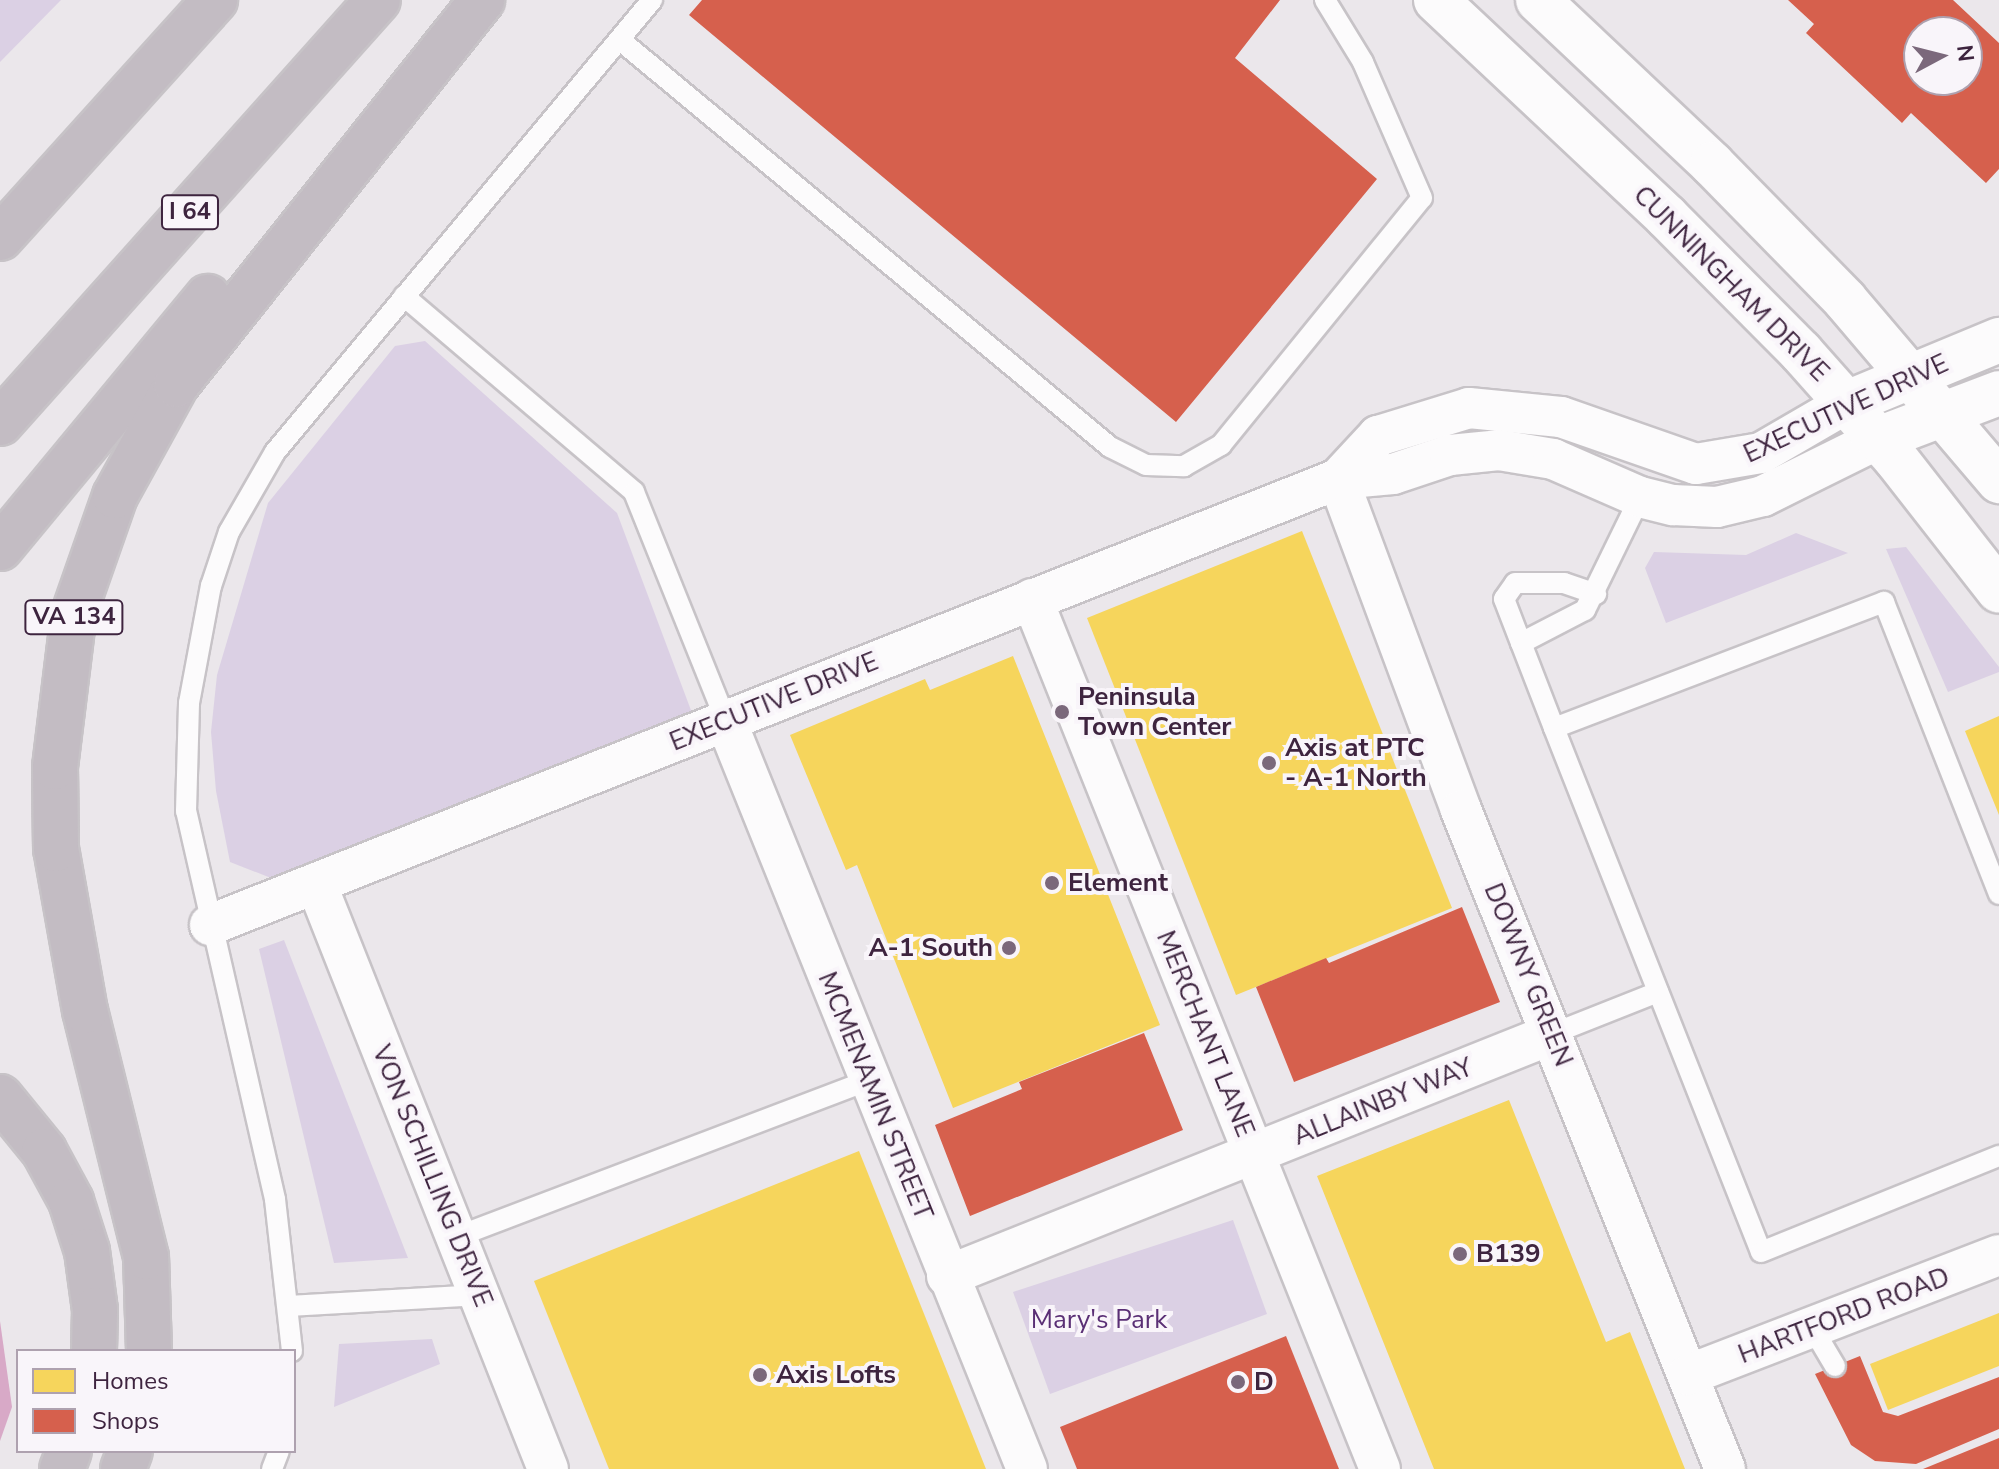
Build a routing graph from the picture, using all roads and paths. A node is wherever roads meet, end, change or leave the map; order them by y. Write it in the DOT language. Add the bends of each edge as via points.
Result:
graph roads {
  1 [pos="215,0"];
  2 [pos="378,0"];
  3 [pos="462,0"];
  4 [pos="482,0"];
  5 [pos="652,0"];
  6 [pos="1325,0"];
  7 [pos="1436,0"];
  8 [pos="1538,0"];
  9 [pos="620,40"];
  10 [pos="0,238"];
  11 [pos="404,296"];
  12 [pos="1999,340"];
  13 [pos="1913,375"];
  14 [pos="1999,393"];
  15 [pos="1847,403"];
  16 [pos="1946,413"];
  17 [pos="0,423"];
  18 [pos="1878,439"];
  19 [pos="1338,479"];
  20 [pos="1999,481"];
  21 [pos="1640,497"];
  22 [pos="0,548"];
  23 [pos="1999,591"];
  24 [pos="1596,594"];
  25 [pos="1032,599"];
  26 [pos="1521,643"];
  27 [pos="726,721"];
  28 [pos="1554,728"];
  29 [pos="316,883"];
  30 [pos="1999,894"];
  31 [pos="210,925"];
  32 [pos="1658,992"];
  33 [pos="1552,1034"];
  34 [pos="869,1080"];
  35 [pos="0,1097"];
  36 [pos="1253,1155"];
  37 [pos="1999,1156"];
  38 [pos="456,1237"];
  39 [pos="1999,1255"];
  40 [pos="947,1276"];
  41 [pos="479,1295"];
  42 [pos="290,1306"];
  43 [pos="1813,1329"];
  44 [pos="94,1349"];
  45 [pos="149,1349"];
  46 [pos="292,1349"];
  47 [pos="1835,1366"];
  48 [pos="1688,1375"];
  49 [pos="548,1469"];
  50 [pos="1027,1469"];
  51 [pos="1380,1469"];
  52 [pos="1725,1469"];
  1 -- 10 [label="highway"];
  2 -- 17 [label="highway, I 64"];
  3 -- 22 [label="highway"];
  4 -- 45 [label="highway, VA 134" via="176,385 115,496 74,613 55,767 56,849 85,1011 146,1257"];
  5 -- 9 [label="lane"];
  6 -- 9 [label="lane" via="1363,62 1422,198 1221,445 1184,466 1146,465 1110,447"];
  7 -- 15 [label="main road, CUNNINGHAM DRIVE" via="1667,217"];
  8 -- 13 [label="main road" via="1723,175"];
  9 -- 11 [label="lane"];
  11 -- 27 [label="lane" via="634,492"];
  11 -- 31 [label="lane" via="251,488 211,586 197,642 184,760 186,811"];
  12 -- 13 [label="main road, EXECUTIVE DRIVE"];
  13 -- 15 [label="main road, EXECUTIVE DRIVE"];
  13 -- 16 [label="main road"];
  14 -- 16 [label="main road, EXECUTIVE DRIVE"];
  15 -- 18 [label="main road, CUNNINGHAM DRIVE"];
  15 -- 19 [label="street, EXECUTIVE DRIVE" via="1761,453 1720,463 1670,458 1561,417 1469,408 1378,436"];
  16 -- 18 [label="main road, EXECUTIVE DRIVE"];
  16 -- 20 [label="main road"];
  18 -- 21 [label="street, EXECUTIVE DRIVE" via="1739,504 1697,507"];
  18 -- 23 [label="main road, CUNNINGHAM DRIVE"];
  19 -- 21 [label="street, EXECUTIVE DRIVE" via="1393,474 1450,455 1499,450 1553,459"];
  19 -- 25 [label="street, EXECUTIVE DRIVE"];
  19 -- 33 [label="street, DOWNY GREEN"];
  21 -- 24 [label="lane"];
  24 -- 26 [label="lane" via="1569,622"];
  24 -- 26 [label="lane" via="1564,583 1515,583 1504,599"];
  25 -- 27 [label="street, EXECUTIVE DRIVE"];
  25 -- 36 [label="street, MERCHANT LANE"];
  26 -- 28 [label="lane"];
  27 -- 29 [label="street, EXECUTIVE DRIVE"];
  27 -- 34 [label="street, MCMENAMIN STREET"];
  28 -- 30 [label="lane" via="1884,602"];
  28 -- 32 [label="lane"];
  29 -- 31 [label="street, EXECUTIVE DRIVE"];
  29 -- 38 [label="street, VON SCHILLING DRIVE"];
  31 -- 42 [label="lane" via="275,1199"];
  32 -- 33 [label="lane"];
  32 -- 37 [label="lane" via="1761,1252"];
  33 -- 36 [label="street, ALLAINBY WAY"];
  33 -- 48 [label="street, DOWNY GREEN"];
  34 -- 38 [label="lane"];
  34 -- 40 [label="street, MCMENAMIN STREET"];
  35 -- 44 [label="highway" via="44,1151 71,1201 87,1251"];
  36 -- 40 [label="street, ALLAINBY WAY"];
  36 -- 51 [label="street, MERCHANT LANE"];
  38 -- 41 [label="street, VON SCHILLING DRIVE"];
  39 -- 43 [label="street, HARTFORD ROAD"];
  40 -- 50 [label="street, MCMENAMIN STREET"];
  41 -- 42 [label="lane"];
  41 -- 49 [label="street, VON SCHILLING DRIVE"];
  42 -- 46 [label="lane"];
  43 -- 47 [label="lane"];
  43 -- 48 [label="street, HARTFORD ROAD"];
  48 -- 52 [label="street, DOWNY GREEN"];
}
